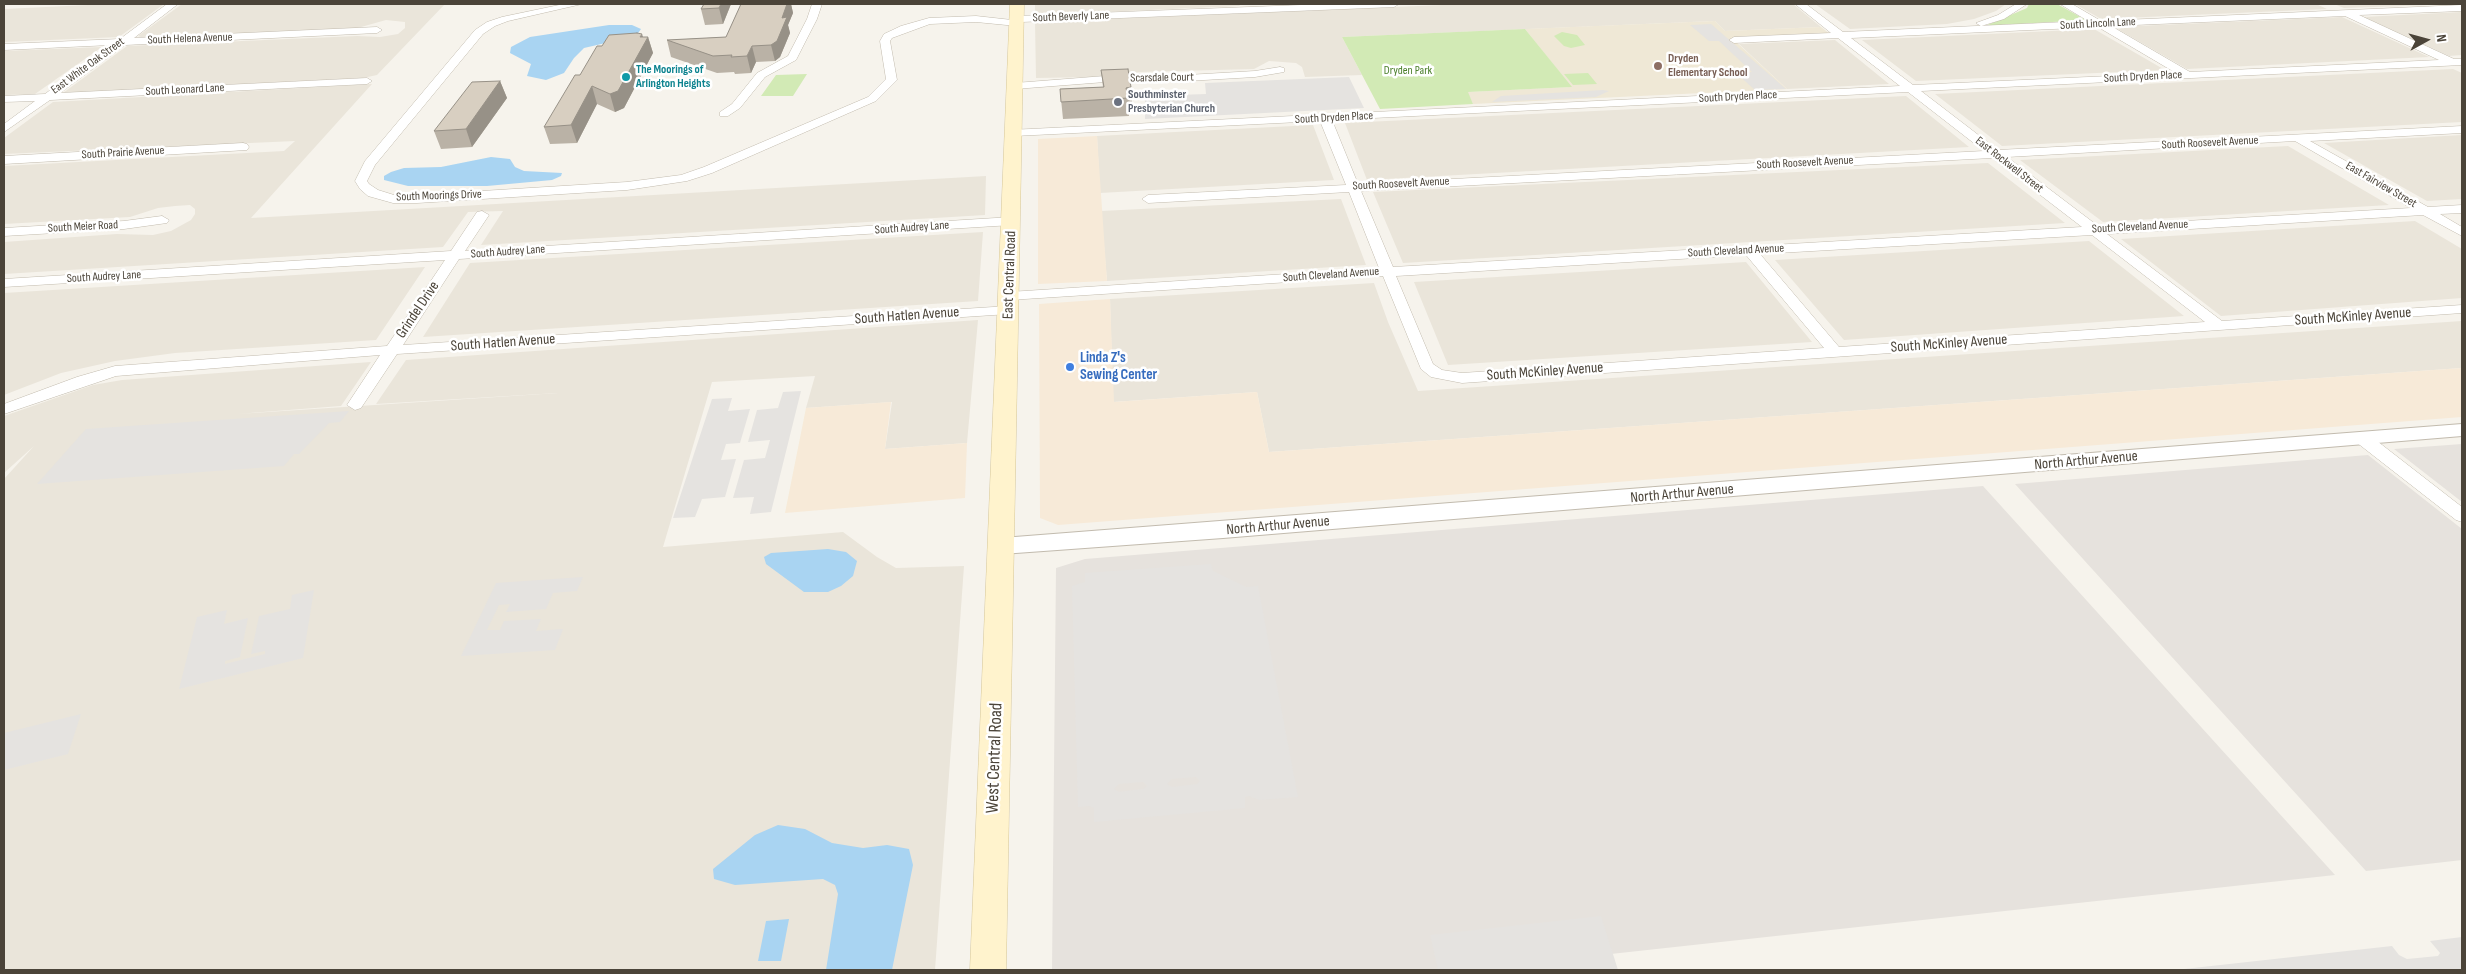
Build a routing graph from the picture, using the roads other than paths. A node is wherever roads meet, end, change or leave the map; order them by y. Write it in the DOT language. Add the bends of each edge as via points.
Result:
graph roads {
  1 [pos="173,4"];
  2 [pos="572,4"];
  3 [pos="817,4"];
  4 [pos="1394,4"];
  5 [pos="1800,4"];
  6 [pos="2022,4"];
  7 [pos="2064,4"];
  8 [pos="2325,4"];
  9 [pos="1250,7"];
  10 [pos="2462,8"];
  11 [pos="2346,13"];
  12 [pos="1017,14"];
  13 [pos="2100,24"];
  14 [pos="911,26"];
  15 [pos="377,30"];
  16 [pos="1954,31"];
  17 [pos="888,36"];
  18 [pos="1841,36"];
  19 [pos="1734,40"];
  20 [pos="122,42"];
  21 [pos="4,47"];
  22 [pos="2459,64"];
  23 [pos="1280,70"];
  24 [pos="2188,75"];
  25 [pos="367,81"];
  26 [pos="1015,86"];
  27 [pos="1911,89"];
  28 [pos="47,97"];
  29 [pos="4,99"];
  30 [pos="724,114"];
  31 [pos="1325,118"];
  32 [pos="4,129"];
  33 [pos="2462,129"];
  34 [pos="1014,132"];
  35 [pos="2299,139"];
  36 [pos="243,147"];
  37 [pos="1996,154"];
  38 [pos="4,160"];
  39 [pos="1353,187"];
  40 [pos="1148,199"];
  41 [pos="2462,209"];
  42 [pos="2427,211"];
  43 [pos="482,215"];
  44 [pos="162,220"];
  45 [pos="1012,222"];
  46 [pos="2093,230"];
  47 [pos="4,232"];
  48 [pos="2462,232"];
  49 [pos="1750,251"];
  50 [pos="455,256"];
  51 [pos="1386,272"];
  52 [pos="4,283"];
  53 [pos="1009,303"];
  54 [pos="2462,309"];
  55 [pos="2219,326"];
  56 [pos="392,350"];
  57 [pos="1835,352"];
  58 [pos="355,406"];
  59 [pos="4,409"];
  60 [pos="2462,430"];
  61 [pos="2362,438"];
  62 [pos="2462,516"];
  63 [pos="1002,546"];
  64 [pos="988,970"];
  1 -- 20 [label="street, East White Oak Street"];
  2 -- 17 [label="street, South Moorings Drive" via="506,19 479,32 369,164 361,181 364,186 373,193 393,199 416,199 661,183 708,170 862,105 887,87 892,80 886,45"];
  3 -- 30 [label="street" via="792,58 761,75 736,106"];
  4 -- 9 [label="street, South Beverly Lane"];
  5 -- 18 [label="street, East Rockwell Street"];
  6 -- 16 [label="street" via="2001,17"];
  7 -- 13 [label="street"];
  8 -- 11 [label="street"];
  9 -- 12 [label="street, South Beverly Lane"];
  10 -- 11 [label="street, South Lincoln Lane"];
  11 -- 13 [label="street, South Lincoln Lane"];
  11 -- 22 [label="street"];
  12 -- 14 [label="street, South Beverly Lane" via="987,18 929,16"];
  12 -- 26 [label="main road, East Central Road"];
  13 -- 16 [label="street, South Lincoln Lane"];
  13 -- 24 [label="street"];
  14 -- 17 [label="street"];
  14 -- 17 [label="street" via="891,24 880,28"];
  15 -- 20 [label="street, South Helena Avenue"];
  16 -- 18 [label="street, South Lincoln Lane"];
  18 -- 19 [label="street, South Lincoln Lane"];
  18 -- 27 [label="street, East Rockwell Street"];
  20 -- 21 [label="street, South Helena Avenue"];
  20 -- 28 [label="street, East White Oak Street"];
  22 -- 24 [label="street, South Dryden Place"];
  23 -- 26 [label="street, Scarsdale Court"];
  24 -- 27 [label="street, South Dryden Place"];
  25 -- 28 [label="street, South Leonard Lane"];
  26 -- 34 [label="main road, East Central Road"];
  27 -- 31 [label="street, South Dryden Place"];
  27 -- 37 [label="street, East Rockwell Street"];
  28 -- 29 [label="street, South Leonard Lane"];
  28 -- 32 [label="street, East White Oak Street"];
  31 -- 34 [label="street, South Dryden Place"];
  31 -- 39 [label="street"];
  33 -- 35 [label="street, South Roosevelt Avenue"];
  34 -- 45 [label="main road, East Central Road"];
  35 -- 37 [label="street, South Roosevelt Avenue"];
  35 -- 42 [label="street, East Fairview Street"];
  36 -- 38 [label="street, South Prairie Avenue"];
  37 -- 39 [label="street, South Roosevelt Avenue"];
  37 -- 46 [label="street, East Rockwell Street"];
  39 -- 40 [label="street, South Roosevelt Avenue"];
  39 -- 51 [label="street"];
  41 -- 42 [label="street, South Cleveland Avenue"];
  42 -- 46 [label="street, South Cleveland Avenue"];
  42 -- 48 [label="street, East Fairview Street"];
  43 -- 50 [label="street, Grindel Drive"];
  44 -- 47 [label="street, South Meier Road"];
  45 -- 50 [label="street, South Audrey Lane"];
  45 -- 53 [label="main road, East Central Road"];
  46 -- 49 [label="street, South Cleveland Avenue"];
  46 -- 55 [label="street, East Rockwell Street"];
  49 -- 51 [label="street, South Cleveland Avenue"];
  49 -- 57 [label="street"];
  50 -- 52 [label="street, South Audrey Lane"];
  50 -- 56 [label="street, Grindel Drive"];
  51 -- 53 [label="street, South Cleveland Avenue"];
  51 -- 57 [label="street, South McKinley Avenue" via="1426,366 1436,374 1462,378"];
  53 -- 56 [label="street, South Hatlen Avenue"];
  53 -- 63 [label="main road, East Central Road"];
  54 -- 55 [label="street, South McKinley Avenue"];
  55 -- 57 [label="street, South McKinley Avenue"];
  56 -- 58 [label="street, Grindel Drive"];
  56 -- 59 [label="street, South Hatlen Avenue" via="115,371"];
  60 -- 61 [label="street, North Arthur Avenue"];
  61 -- 62 [label="street"];
  61 -- 63 [label="street, North Arthur Avenue"];
  63 -- 64 [label="main road, West Central Road"];
}
